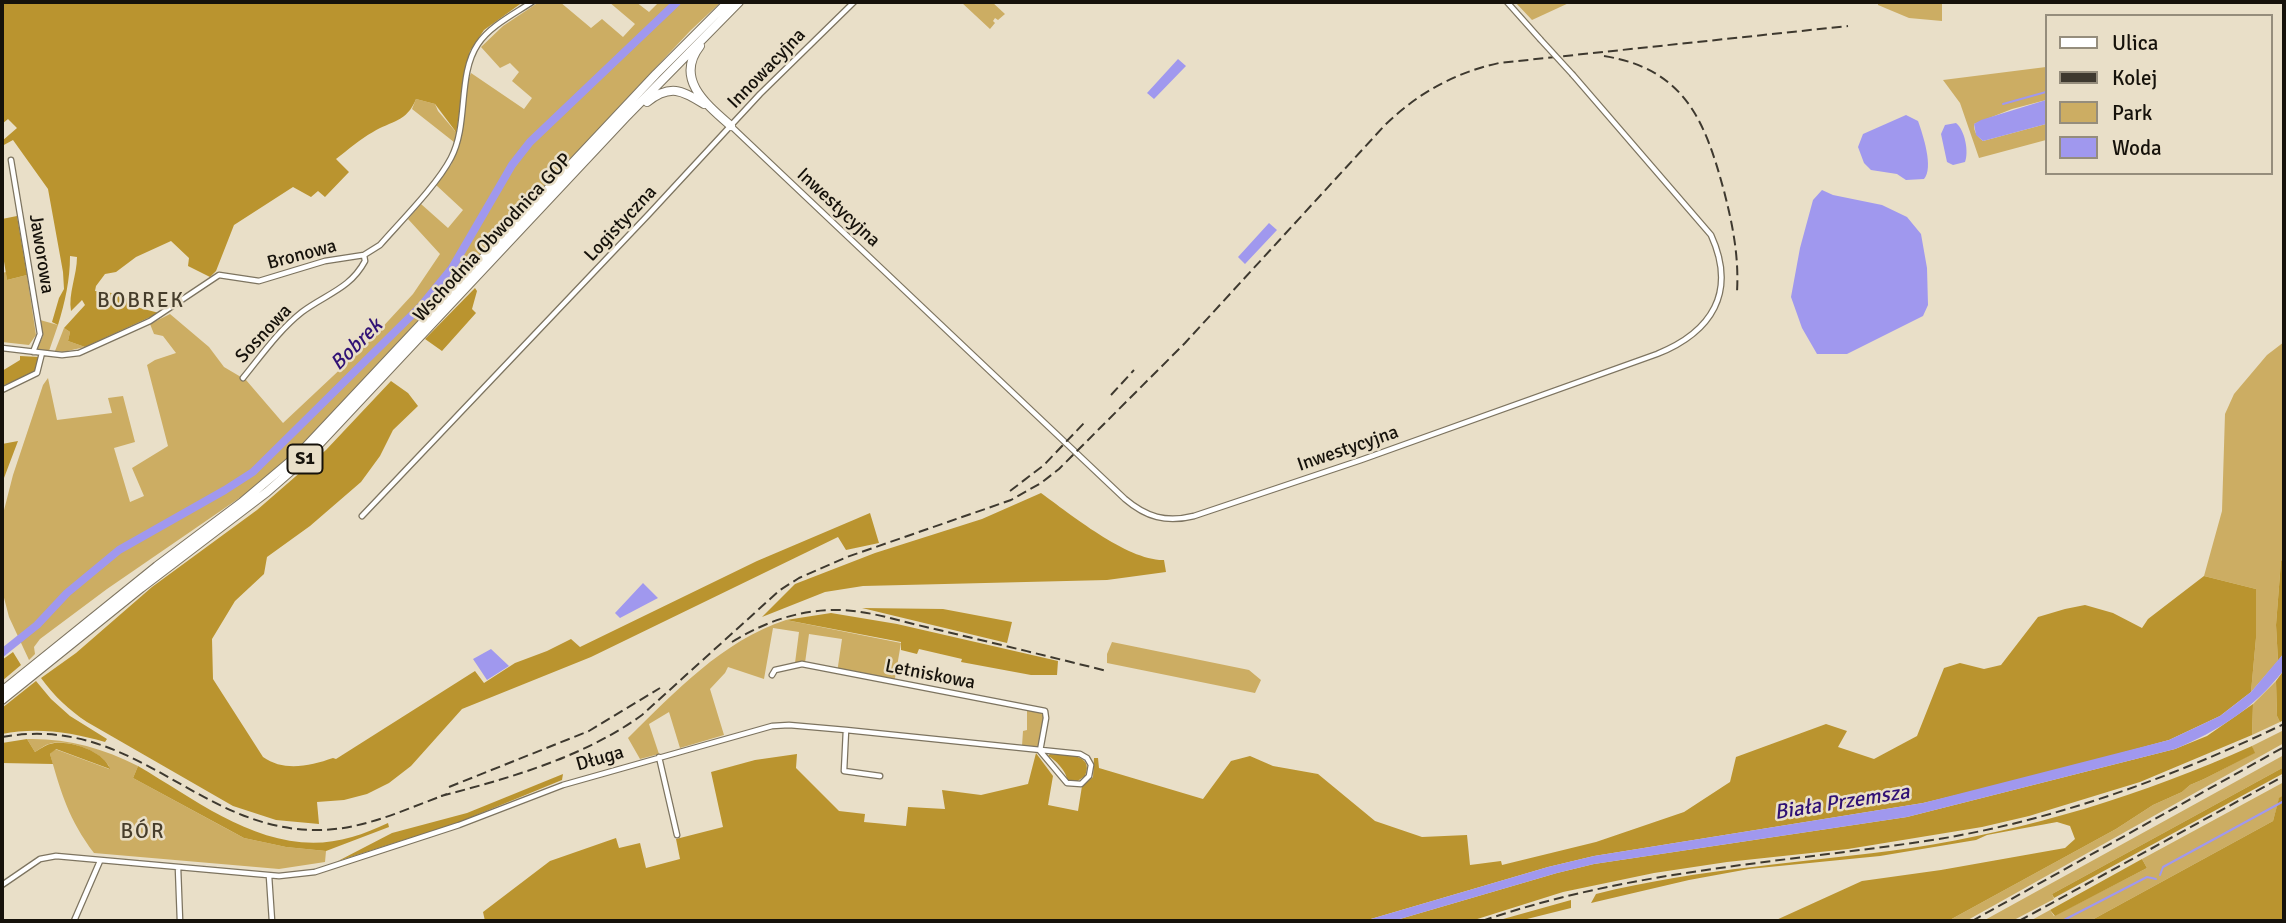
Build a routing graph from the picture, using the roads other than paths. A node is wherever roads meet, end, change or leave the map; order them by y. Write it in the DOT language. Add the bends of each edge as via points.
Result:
graph roads {
  1 [pos="532,2"];
  2 [pos="728,2"];
  3 [pos="739,2"];
  4 [pos="854,2"];
  5 [pos="1507,2"];
  6 [pos="722,19"];
  7 [pos="713,110"];
  8 [pos="625,118"];
  9 [pos="731,126"];
  10 [pos="11,160"];
  11 [pos="364,255"];
  12 [pos="2,348"];
  13 [pos="33,352"];
  14 [pos="41,353"];
  15 [pos="243,378"];
  16 [pos="2,390"];
  17 [pos="362,516"];
  18 [pos="54,653"];
  19 [pos="772,675"];
  20 [pos="2,691"];
  21 [pos="2,700"];
  22 [pos="846,730"];
  23 [pos="1040,751"];
  24 [pos="659,757"];
  25 [pos="880,776"];
  26 [pos="677,835"];
  27 [pos="100,860"];
  28 [pos="178,867"];
  29 [pos="268,876"];
  30 [pos="2,885"];
  31 [pos="74,921"];
  32 [pos="180,921"];
  33 [pos="272,921"];
  1 -- 11 [label="street, Bronowa" via="478,43 469,65 451,158 380,245"];
  2 -- 18 [label="highway, Wschodnia Obwodnica GOP / S1" via="292,461"];
  3 -- 6 [label="highway, Wschodnia Obwodnica GOP / S1"];
  4 -- 9 [label="street, Innowacyjna"];
  5 -- 9 [label="street, Inwestycyjna, bridge" via="1711,235 1720,258 1721,289 1714,308 1700,329 1657,354 1361,460 1173,520 1142,512 1122,496"];
  6 -- 7 [label="highway" via="696,51 691,66 694,87"];
  6 -- 8 [label="highway, Wschodnia Obwodnica GOP / S1"];
  7 -- 8 [label="highway" via="671,90 659,93"];
  7 -- 9 [label="highway"];
  8 -- 18 [label="highway, Wschodnia Obwodnica GOP / S1" via="307,457"];
  9 -- 17 [label="street, Logistyczna"];
  10 -- 13 [label="street, Jaworowa" via="40,334"];
  11 -- 14 [label="street, Bronowa" via="325,261 259,281 219,275 150,321 79,353"];
  11 -- 15 [label="street, Sosnowa" via="354,278 282,331"];
  12 -- 13 [label="street, Bronowa"];
  13 -- 14 [label="street, Bronowa"];
  14 -- 16 [label="street" via="37,373"];
  18 -- 20 [label="highway, Wschodnia Obwodnica GOP / S1"];
  18 -- 21 [label="highway, Wschodnia Obwodnica GOP / S1"];
  19 -- 23 [label="street, Letniskowa" via="775,670 803,664 1045,711"];
  22 -- 23 [label="street, Długa"];
  22 -- 24 [label="street, Długa" via="772,726"];
  22 -- 25 [label="street" via="844,771"];
  23 -- 23 [label="street, Długa" via="1063,780 1073,785 1085,781 1091,768 1087,758"];
  24 -- 26 [label="street"];
  24 -- 29 [label="street, Długa" via="534,795 315,872"];
  27 -- 28 [label="street, Długa"];
  27 -- 30 [label="street, Długa" via="48,857"];
  27 -- 31 [label="street"];
  28 -- 29 [label="street, Długa"];
  28 -- 32 [label="street"];
  29 -- 33 [label="street"];
}
